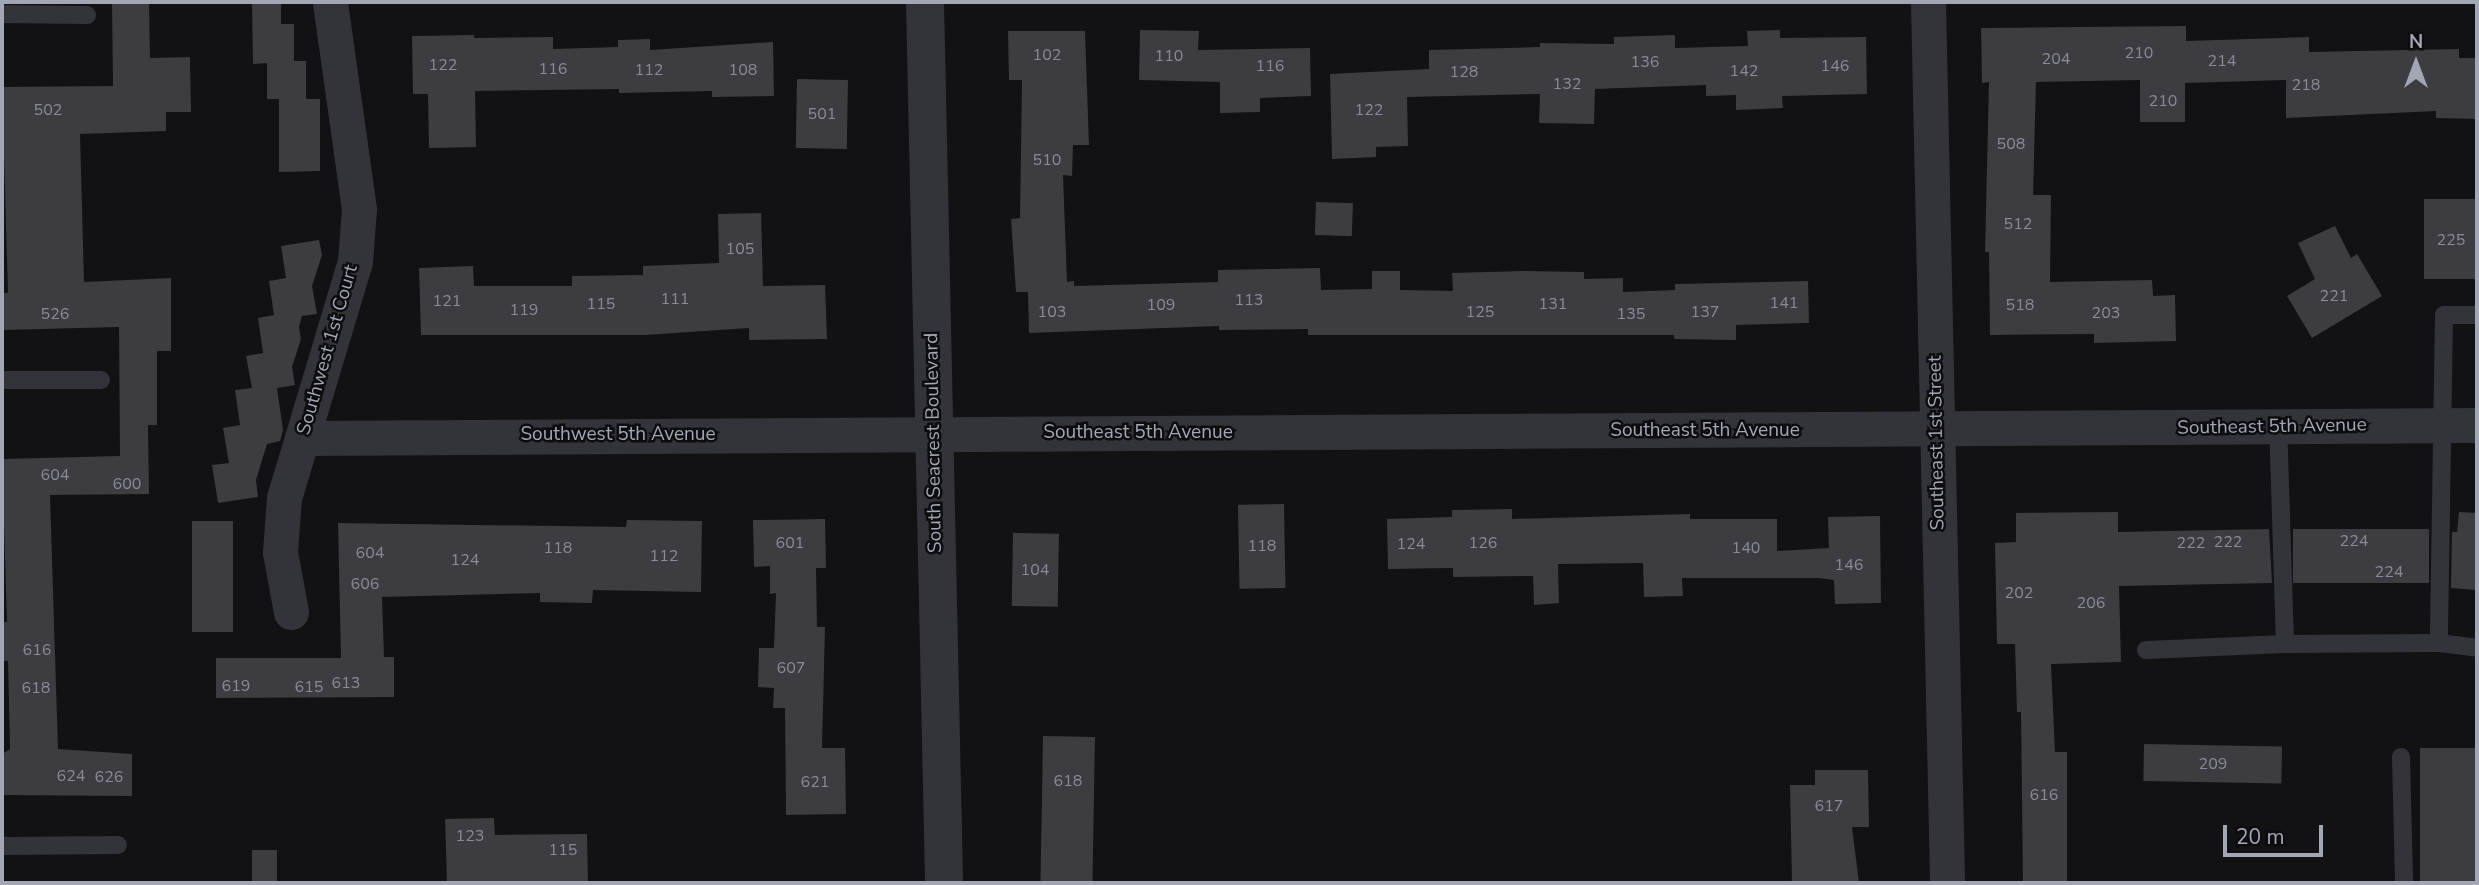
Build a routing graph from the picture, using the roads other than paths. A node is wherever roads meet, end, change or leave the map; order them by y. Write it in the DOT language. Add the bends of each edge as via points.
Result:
graph roads {
  1 [pos="330,2"];
  2 [pos="925,2"];
  3 [pos="1928,2"];
  4 [pos="2,14"];
  5 [pos="87,15"];
  6 [pos="2477,315"];
  7 [pos="2,380"];
  8 [pos="101,380"];
  9 [pos="2441,425"];
  10 [pos="2477,425"];
  11 [pos="2277,427"];
  12 [pos="1937,430"];
  13 [pos="934,433"];
  14 [pos="302,438"];
  15 [pos="291,612"];
  16 [pos="2439,643"];
  17 [pos="2285,644"];
  18 [pos="2477,648"];
  19 [pos="2146,650"];
  20 [pos="2401,757"];
  21 [pos="118,845"];
  22 [pos="2,846"];
  23 [pos="944,883"];
  24 [pos="1947,883"];
  25 [pos="2404,883"];
  1 -- 14 [label="street, Southwest 1st Court" via="359,209 355,261"];
  2 -- 13 [label="street, South Seacrest Boulevard"];
  3 -- 12 [label="street, Southeast 1st Street"];
  4 -- 5 [label="lane"];
  6 -- 9 [label="lane" via="2444,315"];
  7 -- 8 [label="lane"];
  9 -- 10 [label="street, Southeast 5th Avenue"];
  9 -- 11 [label="street, Southeast 5th Avenue"];
  9 -- 16 [label="lane"];
  11 -- 12 [label="street, Southeast 5th Avenue"];
  11 -- 17 [label="lane"];
  12 -- 13 [label="street, Southeast 5th Avenue"];
  12 -- 24 [label="street, Southeast 1st Street"];
  13 -- 14 [label="street, Southwest 5th Avenue"];
  13 -- 23 [label="street, South Seacrest Boulevard"];
  14 -- 15 [label="street, Southwest 1st Court" via="281,525 283,578"];
  16 -- 17 [label="lane"];
  16 -- 18 [label="lane"];
  17 -- 19 [label="lane"];
  20 -- 25 [label="lane"];
  21 -- 22 [label="lane"];
}
